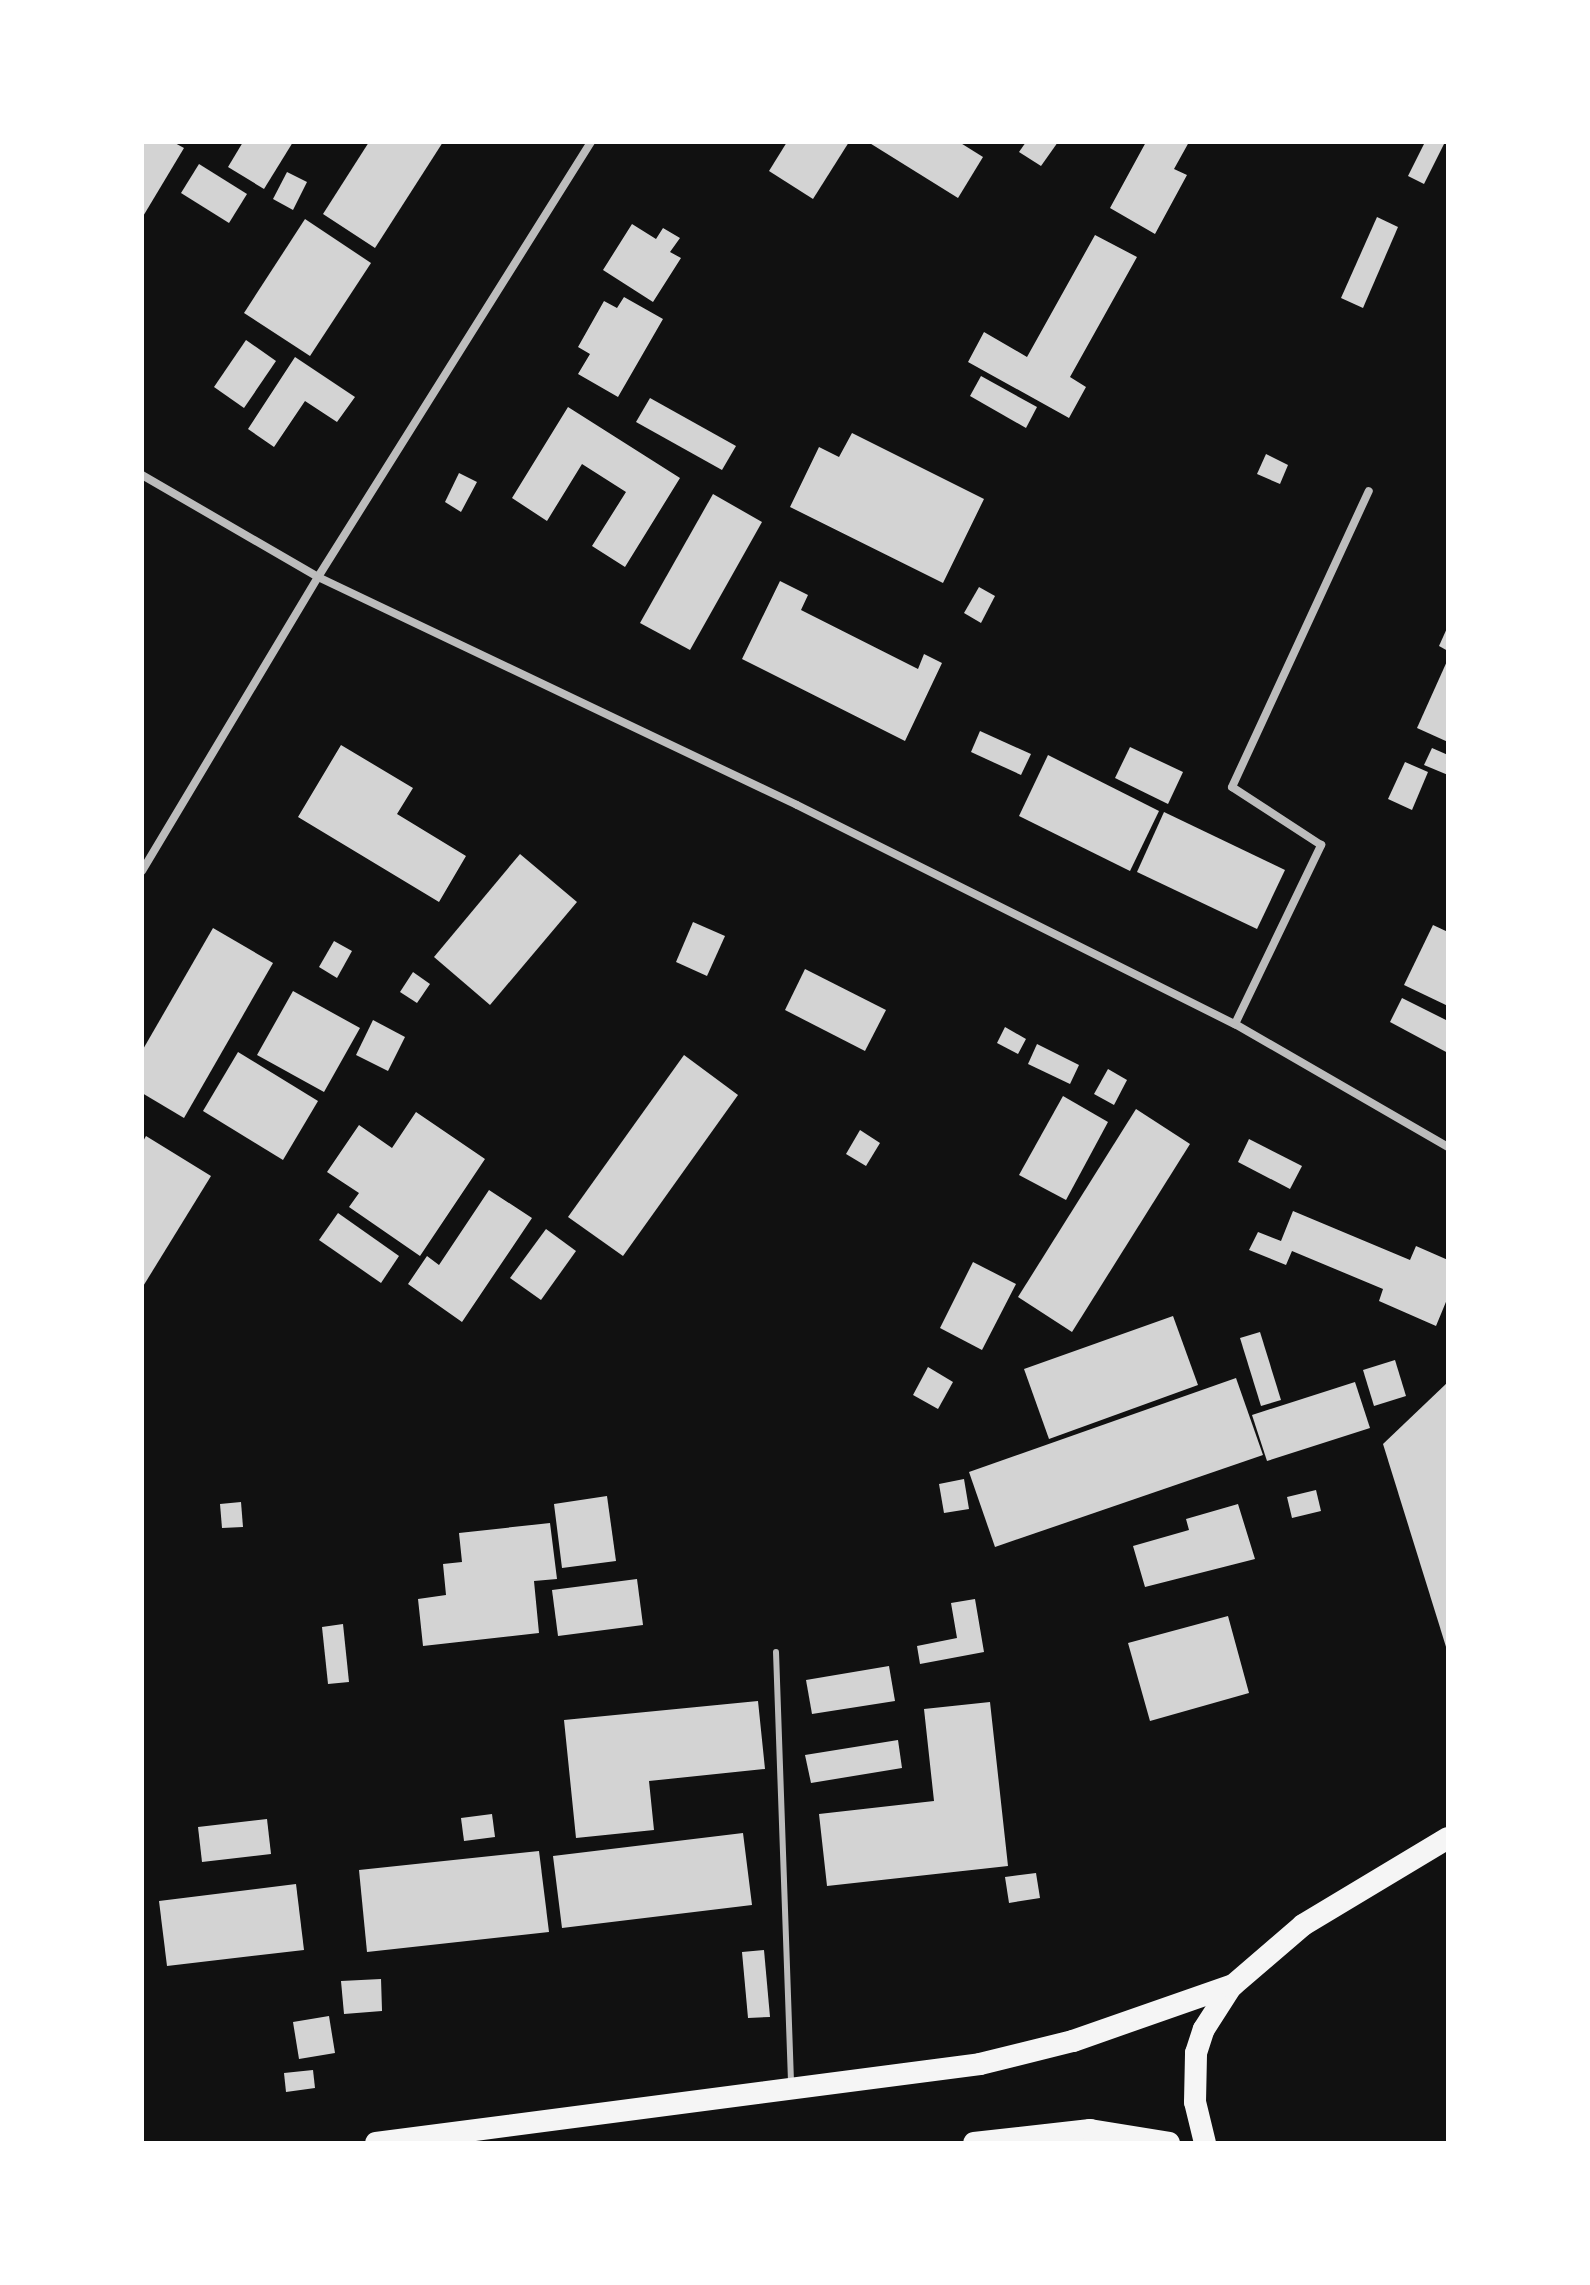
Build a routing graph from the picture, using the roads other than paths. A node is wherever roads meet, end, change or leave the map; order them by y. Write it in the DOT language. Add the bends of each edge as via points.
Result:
graph roads {
  1 [pos="591,142"];
  2 [pos="142,475"];
  3 [pos="1369,491"];
  4 [pos="318,577"];
  5 [pos="142,871"];
  6 [pos="1235,1024"];
  7 [pos="1448,1147"];
  8 [pos="776,1652"];
  9 [pos="1448,1838"];
  10 [pos="1233,1985"];
  11 [pos="791,2090"];
  12 [pos="376,2143"];
  13 [pos="974,2143"];
  14 [pos="1169,2143"];
  15 [pos="1205,2143"];
  1 -- 4 [label="street"];
  2 -- 4 [label="street"];
  3 -- 6 [label="street" via="1232,787 1321,845"];
  4 -- 5 [label="street"];
  4 -- 6 [label="street" via="797,805"];
  6 -- 7 [label="street"];
  8 -- 11 [label="lane"];
  9 -- 10 [label="highway" via="1303,1925"];
  10 -- 11 [label="highway" via="1028,2053"];
  10 -- 15 [label="highway" via="1216,2006 1196,2053 1195,2102"];
  11 -- 12 [label="highway"];
  13 -- 14 [label="highway" via="1079,2130"];
}
